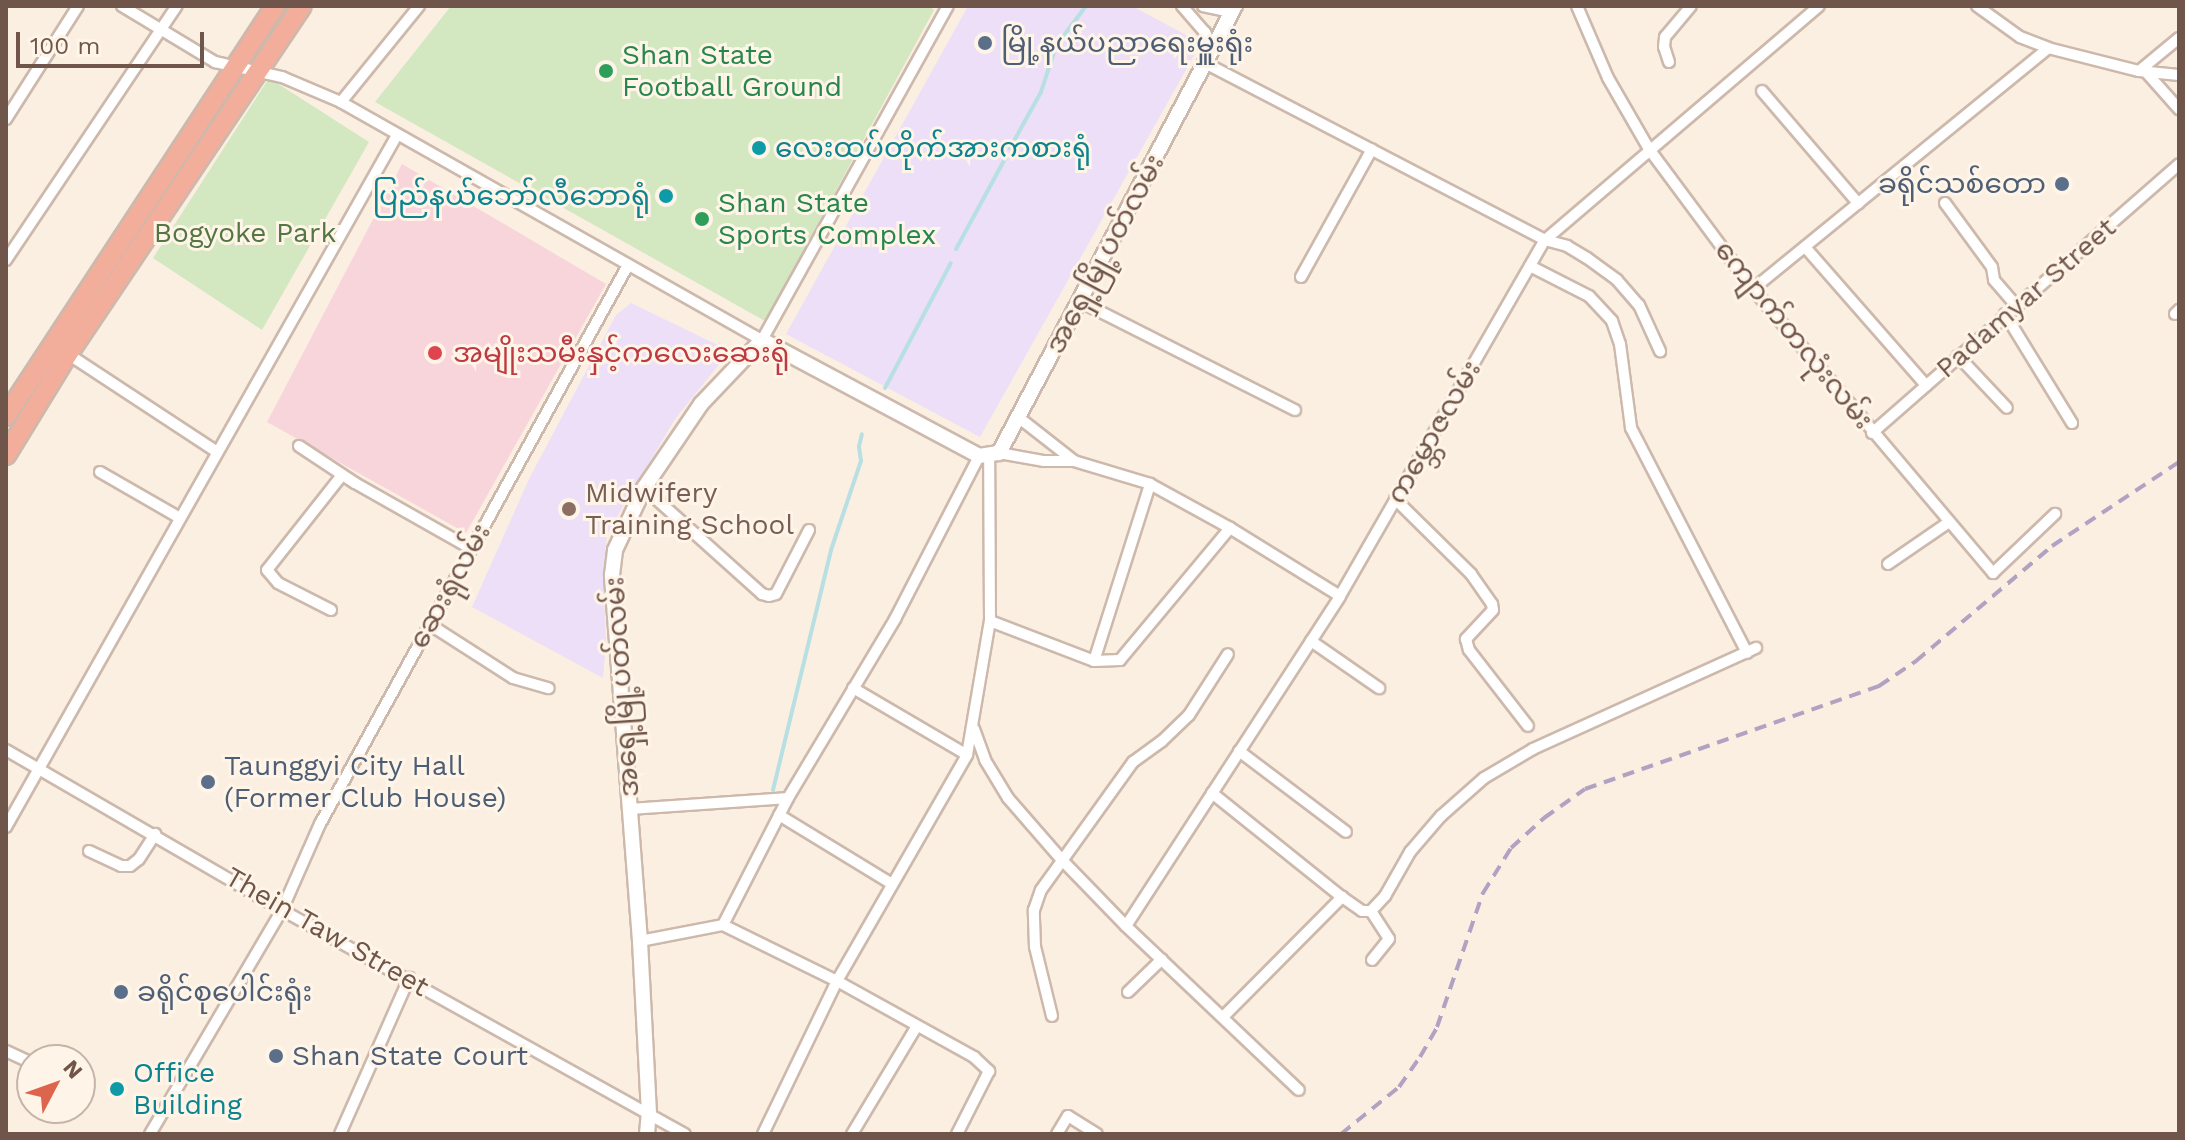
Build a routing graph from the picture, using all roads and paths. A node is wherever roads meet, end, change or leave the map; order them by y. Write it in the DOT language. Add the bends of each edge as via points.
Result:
graph roads {
  1 [pos="78,6"];
  2 [pos="122,6"];
  3 [pos="177,6"];
  4 [pos="275,6"];
  5 [pos="302,6"];
  6 [pos="419,6"];
  7 [pos="948,6"];
  8 [pos="1182,6"];
  9 [pos="1203,6"];
  10 [pos="1577,6"];
  11 [pos="1691,6"];
  12 [pos="1819,6"];
  13 [pos="1977,6"];
  14 [pos="1233,9"];
  15 [pos="161,31"];
  16 [pos="2179,38"];
  17 [pos="2048,48"];
  18 [pos="1213,49"];
  19 [pos="1669,62"];
  20 [pos="1207,64"];
  21 [pos="233,67"];
  22 [pos="260,71"];
  23 [pos="2143,71"];
  24 [pos="2179,75"];
  25 [pos="1762,91"];
  26 [pos="341,102"];
  27 [pos="2179,109"];
  28 [pos="6,119"];
  29 [pos="397,135"];
  30 [pos="1372,149"];
  31 [pos="1649,149"];
  32 [pos="2179,164"];
  33 [pos="1858,203"];
  34 [pos="1945,203"];
  35 [pos="1545,240"];
  36 [pos="1805,247"];
  37 [pos="6,260"];
  38 [pos="1530,266"];
  39 [pos="627,267"];
  40 [pos="1301,277"];
  41 [pos="1753,289"];
  42 [pos="1079,301"];
  43 [pos="2016,305"];
  44 [pos="2005,314"];
  45 [pos="762,340"];
  46 [pos="1660,351"];
  47 [pos="68,354"];
  48 [pos="1958,356"];
  49 [pos="1926,385"];
  50 [pos="16,400"];
  51 [pos="2007,408"];
  52 [pos="33,410"];
  53 [pos="1295,410"];
  54 [pos="6,416"];
  55 [pos="1018,417"];
  56 [pos="2072,423"];
  57 [pos="1872,433"];
  58 [pos="299,446"];
  59 [pos="217,452"];
  60 [pos="6,455"];
  61 [pos="989,455"];
  62 [pos="1074,461"];
  63 [pos="100,472"];
  64 [pos="342,475"];
  65 [pos="1150,484"];
  66 [pos="644,488"];
  67 [pos="1395,499"];
  68 [pos="2055,514"];
  69 [pos="180,518"];
  70 [pos="1949,522"];
  71 [pos="1230,528"];
  72 [pos="809,530"];
  73 [pos="470,548"];
  74 [pos="1888,564"];
  75 [pos="1340,596"];
  76 [pos="331,610"];
  77 [pos="990,621"];
  78 [pos="429,624"];
  79 [pos="1311,641"];
  80 [pos="1228,654"];
  81 [pos="1094,661"];
  82 [pos="549,688"];
  83 [pos="853,688"];
  84 [pos="1379,688"];
  85 [pos="1528,726"];
  86 [pos="973,727"];
  87 [pos="6,750"];
  88 [pos="1239,751"];
  89 [pos="967,755"];
  90 [pos="39,767"];
  91 [pos="1212,793"];
  92 [pos="788,798"];
  93 [pos="631,809"];
  94 [pos="779,815"];
  95 [pos="6,827"];
  96 [pos="1346,832"];
  97 [pos="155,834"];
  98 [pos="89,851"];
  99 [pos="1061,859"];
  100 [pos="892,884"];
  101 [pos="1342,897"];
  102 [pos="282,910"];
  103 [pos="1371,911"];
  104 [pos="723,925"];
  105 [pos="1126,926"];
  106 [pos="640,941"];
  107 [pos="1162,959"];
  108 [pos="1372,960"];
  109 [pos="409,978"];
  110 [pos="837,981"];
  111 [pos="1128,992"];
  112 [pos="1052,1016"];
  113 [pos="1224,1016"];
  114 [pos="917,1026"];
  115 [pos="1299,1090"];
  116 [pos="649,1113"];
  117 [pos="150,1134"];
  118 [pos="340,1134"];
  119 [pos="647,1134"];
  120 [pos="685,1134"];
  121 [pos="763,1134"];
  122 [pos="852,1134"];
  123 [pos="957,1134"];
  124 [pos="1057,1134"];
  125 [pos="1097,1134"];
  1 -- 28 [label="street"];
  2 -- 15 [label="street"];
  3 -- 15 [label="street"];
  4 -- 21 [label="highway"];
  5 -- 22 [label="highway"];
  6 -- 26 [label="street"];
  7 -- 45 [label="street"];
  8 -- 18 [label="street"];
  9 -- 14 [label="street"];
  10 -- 31 [label="street, ကျောက်တလုံးလမ်း" via="1608,78"];
  11 -- 19 [label="street" via="1665,37"];
  12 -- 31 [label="street, ကမ္ဘောဇလမ်း"];
  13 -- 17 [label="street" via="2020,37"];
  14 -- 18 [label="street, အရှေ့မြို့ပတ်လမ်း"];
  15 -- 21 [label="street"];
  15 -- 37 [label="street"];
  16 -- 23 [label="street"];
  17 -- 23 [label="street"];
  17 -- 33 [label="street"];
  18 -- 20 [label="street, အရှေ့မြို့ပတ်လမ်း"];
  20 -- 30 [label="street"];
  20 -- 42 [label="street, အရှေ့မြို့ပတ်လမ်း"];
  21 -- 22 [label="street"];
  21 -- 50 [label="highway"];
  22 -- 26 [label="street" via="300,82"];
  22 -- 47 [label="highway"];
  23 -- 24 [label="street"];
  23 -- 27 [label="street"];
  25 -- 33 [label="street"];
  26 -- 29 [label="street"];
  29 -- 39 [label="street"];
  29 -- 59 [label="street"];
  30 -- 35 [label="street"];
  30 -- 40 [label="street"];
  31 -- 35 [label="street, ကမ္ဘောဇလမ်း"];
  31 -- 41 [label="street, ကျောက်တလုံးလမ်း"];
  32 -- 43 [label="street, Padamyar Street"];
  33 -- 36 [label="street"];
  34 -- 43 [label="street"];
  35 -- 38 [label="street, ကမ္ဘောဇလမ်း"];
  35 -- 46 [label="street" via="1567,246 1617,280 1639,305"];
  36 -- 41 [label="street"];
  36 -- 49 [label="street"];
  38 -- 67 [label="street, ကမ္ဘောဇလမ်း"];
  38 -- 103 [label="street" via="1589,296 1612,321 1631,428 1752,650 1533,749 1484,778 1431,828"];
  39 -- 45 [label="street"];
  39 -- 73 [label="street, ဆေးရုံလမ်း"];
  41 -- 57 [label="street, ကျောက်တလုံးလမ်း"];
  42 -- 53 [label="street"];
  42 -- 55 [label="street, အရှေ့မြို့ပတ်လမ်း"];
  43 -- 44 [label="street, Padamyar Street"];
  44 -- 48 [label="street, Padamyar Street"];
  44 -- 56 [label="street"];
  45 -- 61 [label="street"];
  45 -- 66 [label="street, အရှေ့မြို့ပတ်လမ်း" via="701,404"];
  47 -- 52 [label="highway"];
  47 -- 59 [label="street"];
  48 -- 49 [label="street, Padamyar Street"];
  48 -- 51 [label="street"];
  49 -- 57 [label="street, Padamyar Street"];
  50 -- 52 [label="highway"];
  50 -- 54 [label="highway"];
  52 -- 60 [label="highway"];
  55 -- 61 [label="street, အရှေ့မြို့ပတ်လမ်း"];
  55 -- 62 [label="street"];
  57 -- 70 [label="street, ကျောက်တလုံးလမ်း"];
  58 -- 64 [label="street"];
  59 -- 69 [label="street"];
  61 -- 62 [label="street"];
  61 -- 77 [label="street"];
  61 -- 83 [label="street"];
  62 -- 65 [label="street"];
  63 -- 69 [label="street"];
  64 -- 73 [label="street"];
  64 -- 76 [label="street" via="267,570 278,583"];
  65 -- 71 [label="street"];
  65 -- 81 [label="street"];
  66 -- 72 [label="street" via="769,596 776,594"];
  66 -- 93 [label="street, အရှေ့မြို့ပတ်လမ်း" via="615,550 612,575"];
  67 -- 75 [label="street, ကမ္ဘောဇလမ်း"];
  67 -- 85 [label="street" via="1471,574 1492,604 1493,610 1466,639 1469,650"];
  68 -- 70 [label="street, ကျောက်တလုံးလမ်း" via="1993,573"];
  69 -- 90 [label="street"];
  70 -- 74 [label="street"];
  71 -- 75 [label="street"];
  71 -- 81 [label="street" via="1126,656 1114,662"];
  73 -- 78 [label="street, ဆေးရုံလမ်း"];
  75 -- 79 [label="street, ကမ္ဘောဇလမ်း"];
  77 -- 81 [label="street"];
  77 -- 86 [label="street"];
  78 -- 82 [label="street" via="513,678"];
  78 -- 102 [label="street, ဆေးရုံလမ်း" via="320,824"];
  79 -- 84 [label="street"];
  79 -- 88 [label="street, ကမ္ဘောဇလမ်း"];
  80 -- 99 [label="street" via="1189,715 1133,762"];
  83 -- 89 [label="street"];
  83 -- 92 [label="street"];
  86 -- 89 [label="street"];
  86 -- 99 [label="street" via="1008,798"];
  87 -- 90 [label="street, Thein Taw Street"];
  88 -- 91 [label="street, ကမ္ဘောဇလမ်း"];
  88 -- 96 [label="street"];
  89 -- 100 [label="street"];
  90 -- 95 [label="street"];
  90 -- 97 [label="street, Thein Taw Street"];
  91 -- 101 [label="street"];
  91 -- 105 [label="street, ကမ္ဘောဇလမ်း"];
  92 -- 93 [label="street"];
  92 -- 94 [label="street"];
  93 -- 106 [label="street, အရှေ့မြို့ပတ်လမ်း"];
  94 -- 100 [label="street"];
  94 -- 104 [label="street"];
  97 -- 98 [label="street" via="130,866"];
  97 -- 102 [label="street, Thein Taw Street"];
  99 -- 105 [label="street"];
  99 -- 112 [label="street" via="1034,910 1035,947"];
  100 -- 110 [label="street"];
  101 -- 103 [label="street"];
  101 -- 113 [label="street"];
  102 -- 109 [label="street, Thein Taw Street"];
  102 -- 117 [label="street, ဆေးရုံလမ်း"];
  103 -- 108 [label="street" via="1389,939"];
  104 -- 106 [label="street"];
  104 -- 110 [label="street"];
  105 -- 107 [label="street"];
  106 -- 116 [label="street, အရှေ့မြို့ပတ်လမ်း"];
  107 -- 111 [label="street"];
  107 -- 113 [label="street"];
  109 -- 116 [label="street, Thein Taw Street"];
  109 -- 118 [label="street"];
  110 -- 114 [label="street"];
  110 -- 121 [label="street"];
  113 -- 115 [label="street"];
  114 -- 122 [label="street"];
  114 -- 123 [label="street" via="989,1071"];
  116 -- 119 [label="street, အရှေ့မြို့ပတ်လမ်း"];
  116 -- 120 [label="street, Thein Taw Street"];
  124 -- 125 [label="street" via="1064,1120 1073,1117"];
}
